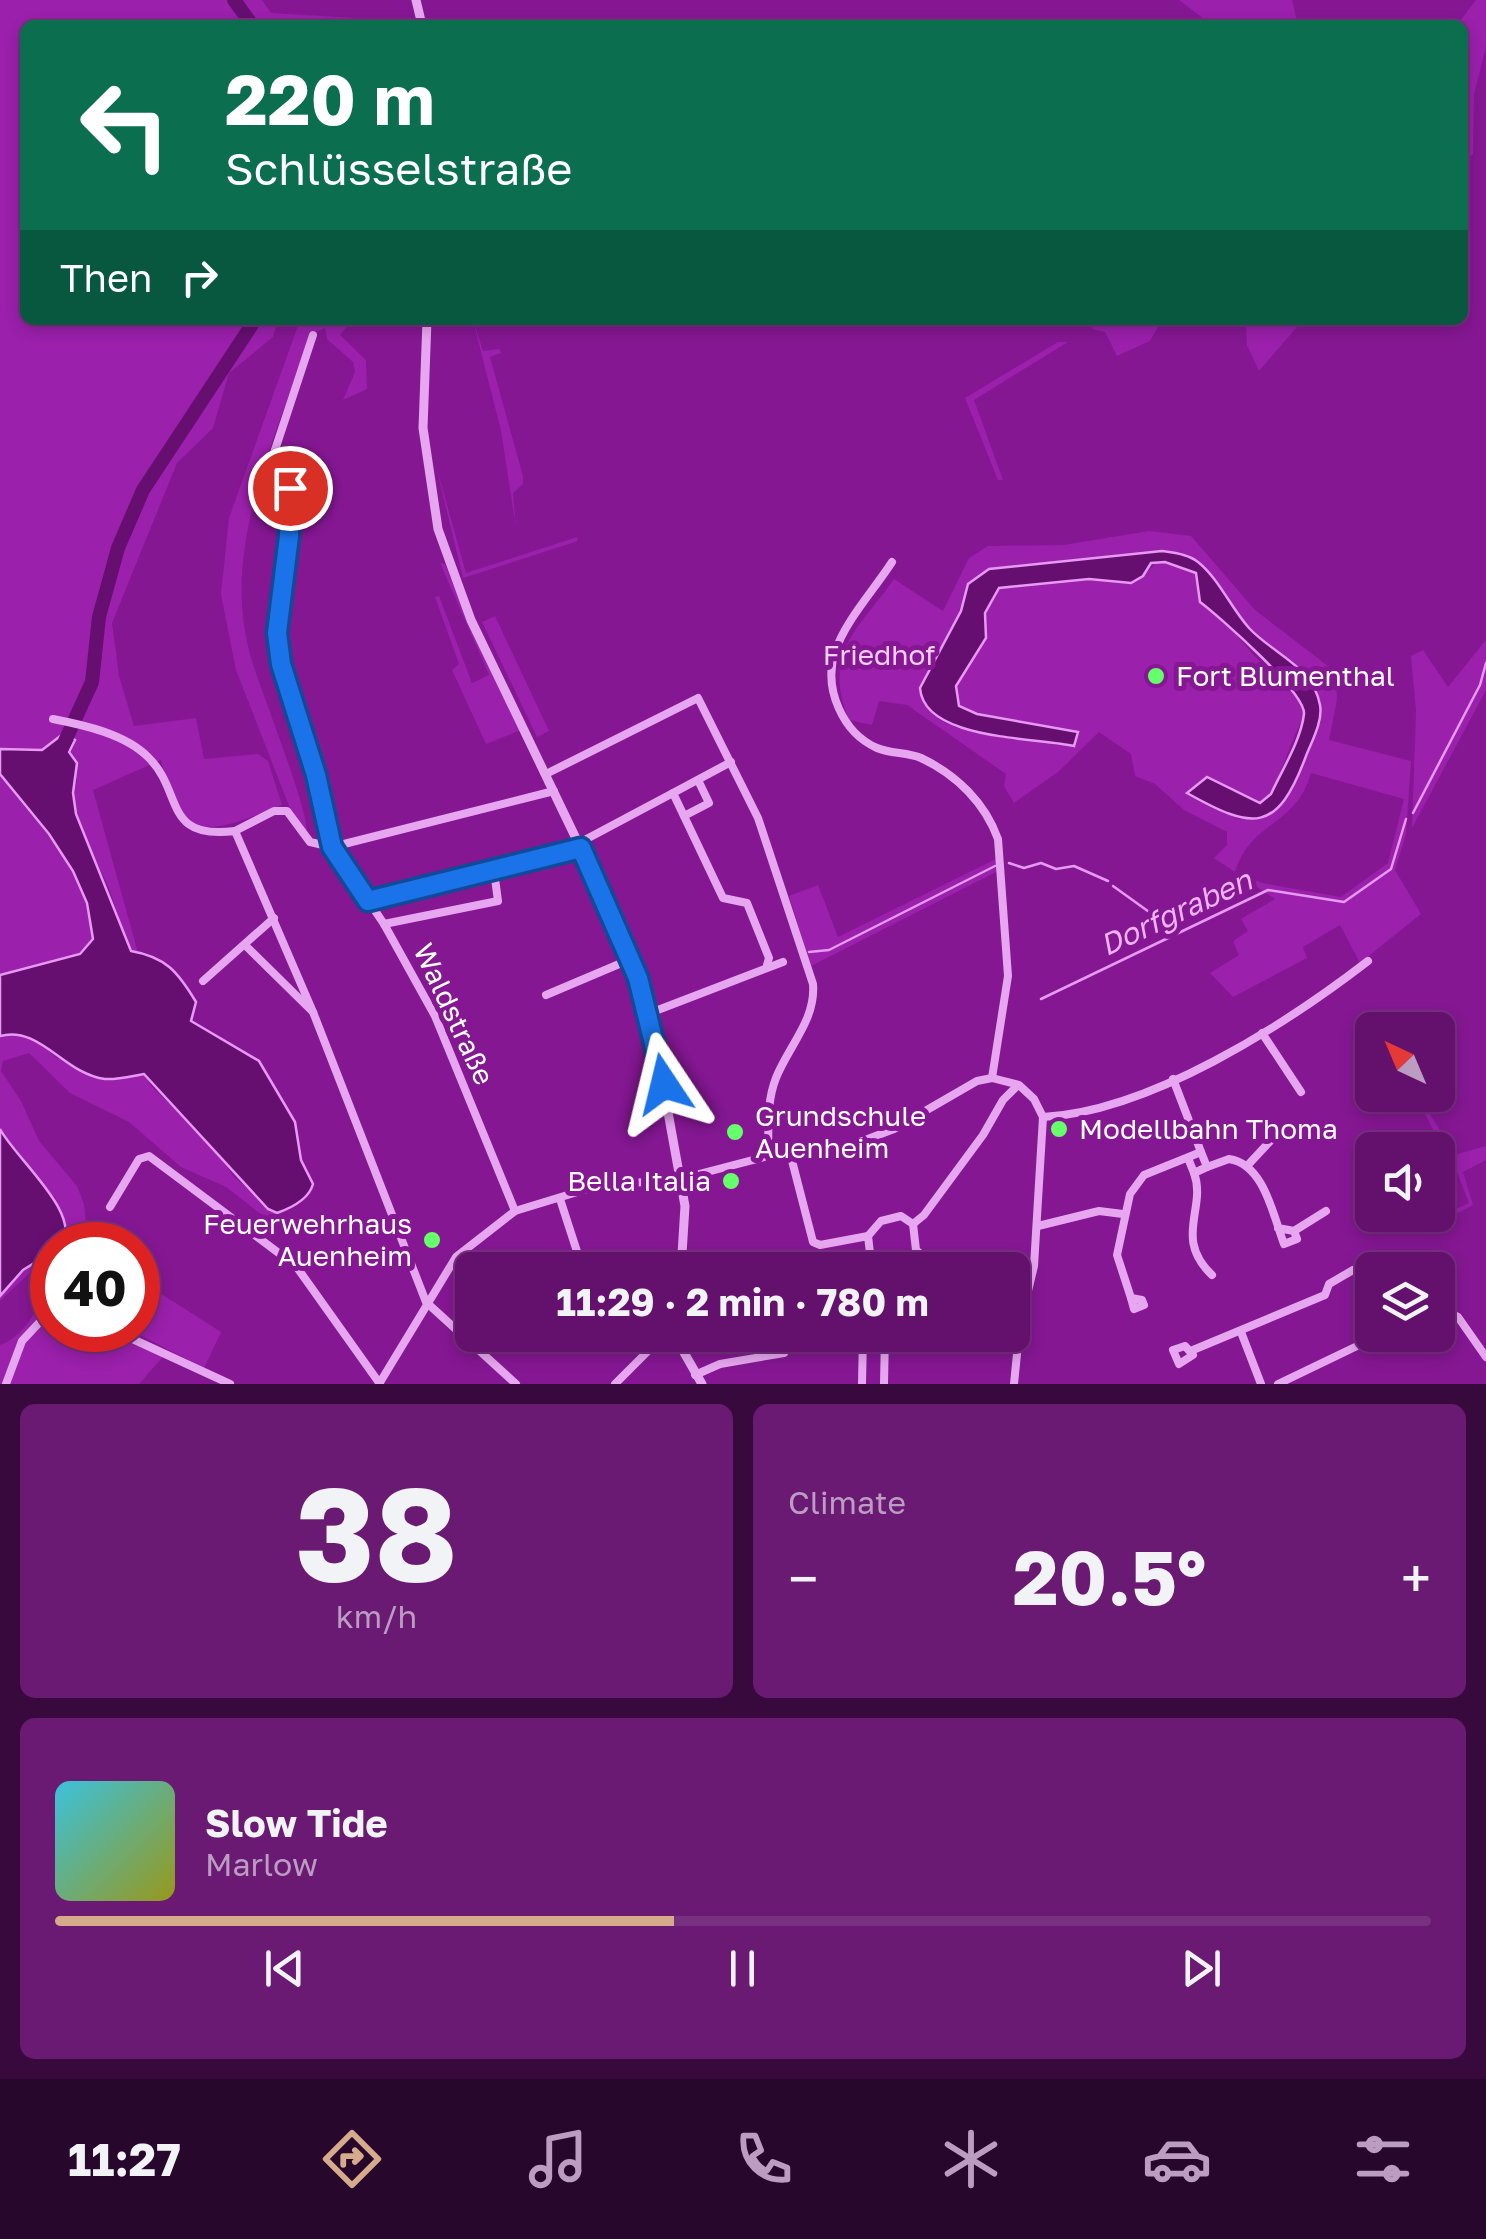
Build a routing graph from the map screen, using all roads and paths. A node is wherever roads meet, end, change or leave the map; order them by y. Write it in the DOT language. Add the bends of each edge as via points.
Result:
graph roads {
  1 [pos="427,325"];
  2 [pos="313,336"];
  3 [pos="275,450"];
  4 [pos="290,495"];
  5 [pos="892,562"];
  6 [pos="52,720"];
  7 [pos="731,762"];
  8 [pos="546,774"];
  9 [pos="698,780"];
  10 [pos="554,791"];
  11 [pos="673,793"];
  12 [pos="684,816"];
  13 [pos="235,831"];
  14 [pos="580,845"];
  15 [pos="332,847"];
  16 [pos="494,871"];
  17 [pos="368,901"];
  18 [pos="274,918"];
  19 [pos="384,924"];
  20 [pos="244,945"];
  21 [pos="631,959"];
  22 [pos="1368,961"];
  23 [pos="784,962"];
  24 [pos="767,965"];
  25 [pos="203,981"];
  26 [pos="546,995"];
  27 [pos="313,1012"];
  28 [pos="650,1013"];
  29 [pos="1262,1033"];
  30 [pos="992,1078"];
  31 [pos="1173,1079"];
  32 [pos="1018,1085"];
  33 [pos="1301,1092"];
  34 [pos="1043,1116"];
  35 [pos="1274,1137"];
  36 [pos="1201,1152"];
  37 [pos="790,1153"];
  38 [pos="768,1156"];
  39 [pos="1188,1158"];
  40 [pos="1247,1166"];
  41 [pos="1207,1168"];
  42 [pos="1194,1173"];
  43 [pos="680,1179"];
  44 [pos="560,1199"];
  45 [pos="110,1207"];
  46 [pos="515,1211"];
  47 [pos="1326,1211"];
  48 [pos="1124,1214"];
  49 [pos="913,1224"];
  50 [pos="1038,1226"];
  51 [pos="1278,1228"];
  52 [pos="1294,1230"];
  53 [pos="868,1236"];
  54 [pos="577,1252"];
  55 [pos="683,1252"];
  56 [pos="870,1252"];
  57 [pos="918,1252"];
  58 [pos="1353,1270"];
  59 [pos="1030,1274"];
  60 [pos="1212,1275"];
  61 [pos="1132,1298"];
  62 [pos="426,1302"];
  63 [pos="1455,1315"];
  64 [pos="30,1332"];
  65 [pos="1241,1332"];
  66 [pos="1355,1347"];
  67 [pos="1193,1350"];
  68 [pos="160,1352"];
  69 [pos="646,1352"];
  70 [pos="683,1352"];
  71 [pos="863,1352"];
  72 [pos="885,1352"];
  73 [pos="1018,1352"];
  74 [pos="1484,1352"];
  75 [pos="784,1353"];
  76 [pos="698,1379"];
  77 [pos="6,1384"];
  78 [pos="230,1384"];
  79 [pos="379,1384"];
  80 [pos="516,1384"];
  81 [pos="614,1384"];
  82 [pos="862,1384"];
  83 [pos="884,1384"];
  84 [pos="1014,1384"];
  85 [pos="1261,1384"];
  86 [pos="1278,1384"];
  1 -- 8 [label="street" via="422,428 438,530 470,620"];
  2 -- 3 [label="street"];
  3 -- 4 [label="street, Waldstraße" via="288,459"];
  3 -- 4 [label="street" via="264,484"];
  4 -- 15 [label="street, Waldstraße" via="278,648"];
  5 -- 30 [label="street" via="836,648 834,694 857,736 886,751 920,757 974,796 991,818 1008,976"];
  6 -- 13 [label="street" via="129,743 159,770 173,806 192,828"];
  7 -- 8 [label="street" via="698,698"];
  7 -- 9 [label="street"];
  7 -- 38 [label="street" via="771,850 813,984 804,1028 770,1098"];
  8 -- 10 [label="street"];
  9 -- 11 [label="street"];
  9 -- 12 [label="street" via="709,803"];
  10 -- 14 [label="street"];
  10 -- 15 [label="street"];
  11 -- 12 [label="street"];
  11 -- 14 [label="street"];
  12 -- 24 [label="street" via="724,898 746,904"];
  13 -- 15 [label="street, Waldstraße" via="288,811 310,842"];
  13 -- 18 [label="street"];
  14 -- 16 [label="street"];
  14 -- 21 [label="street"];
  15 -- 17 [label="street, Waldstraße"];
  16 -- 17 [label="street"];
  16 -- 19 [label="street" via="498,900"];
  17 -- 19 [label="street, Waldstraße"];
  18 -- 20 [label="street"];
  18 -- 27 [label="street"];
  19 -- 46 [label="street, Waldstraße" via="440,1026"];
  20 -- 25 [label="street"];
  20 -- 27 [label="street"];
  21 -- 26 [label="street"];
  21 -- 28 [label="street"];
  22 -- 29 [label="street"];
  23 -- 24 [label="street"];
  24 -- 28 [label="street"];
  27 -- 62 [label="street"];
  28 -- 43 [label="street"];
  29 -- 31 [label="street"];
  29 -- 33 [label="street"];
  30 -- 32 [label="street"];
  30 -- 37 [label="street" via="881,1135"];
  31 -- 34 [label="street" via="1081,1113"];
  31 -- 36 [label="street"];
  32 -- 34 [label="street"];
  32 -- 49 [label="street"];
  34 -- 50 [label="street"];
  35 -- 40 [label="street"];
  36 -- 39 [label="street"];
  36 -- 41 [label="street"];
  37 -- 38 [label="street"];
  37 -- 53 [label="street" via="814,1242"];
  38 -- 43 [label="street"];
  39 -- 42 [label="street"];
  39 -- 48 [label="street" via="1144,1176"];
  40 -- 41 [label="street" via="1229,1159"];
  40 -- 51 [label="street"];
  41 -- 42 [label="street"];
  42 -- 60 [label="street" via="1200,1189 1190,1230"];
  43 -- 44 [label="street" via="597,1186"];
  43 -- 55 [label="street"];
  44 -- 46 [label="street"];
  44 -- 54 [label="street"];
  45 -- 79 [label="street" via="139,1159 150,1156 296,1266"];
  46 -- 62 [label="street" via="466,1246"];
  47 -- 52 [label="street"];
  48 -- 50 [label="street" via="1099,1211"];
  48 -- 61 [label="street" via="1116,1255"];
  49 -- 53 [label="street" via="890,1218"];
  49 -- 57 [label="street"];
  50 -- 59 [label="street"];
  51 -- 52 [label="street"];
  51 -- 52 [label="street" via="1284,1244 1297,1239"];
  53 -- 56 [label="street"];
  58 -- 65 [label="street" via="1328,1284 1325,1294"];
  62 -- 79 [label="street"];
  62 -- 80 [label="street"];
  63 -- 74 [label="street"];
  64 -- 77 [label="street"];
  65 -- 67 [label="street"];
  65 -- 85 [label="street"];
  66 -- 86 [label="street"];
  68 -- 78 [label="street"];
  69 -- 81 [label="street"];
  70 -- 76 [label="street"];
  71 -- 82 [label="street"];
  72 -- 83 [label="street"];
  73 -- 84 [label="street"];
  75 -- 76 [label="street" via="720,1364"];
}
